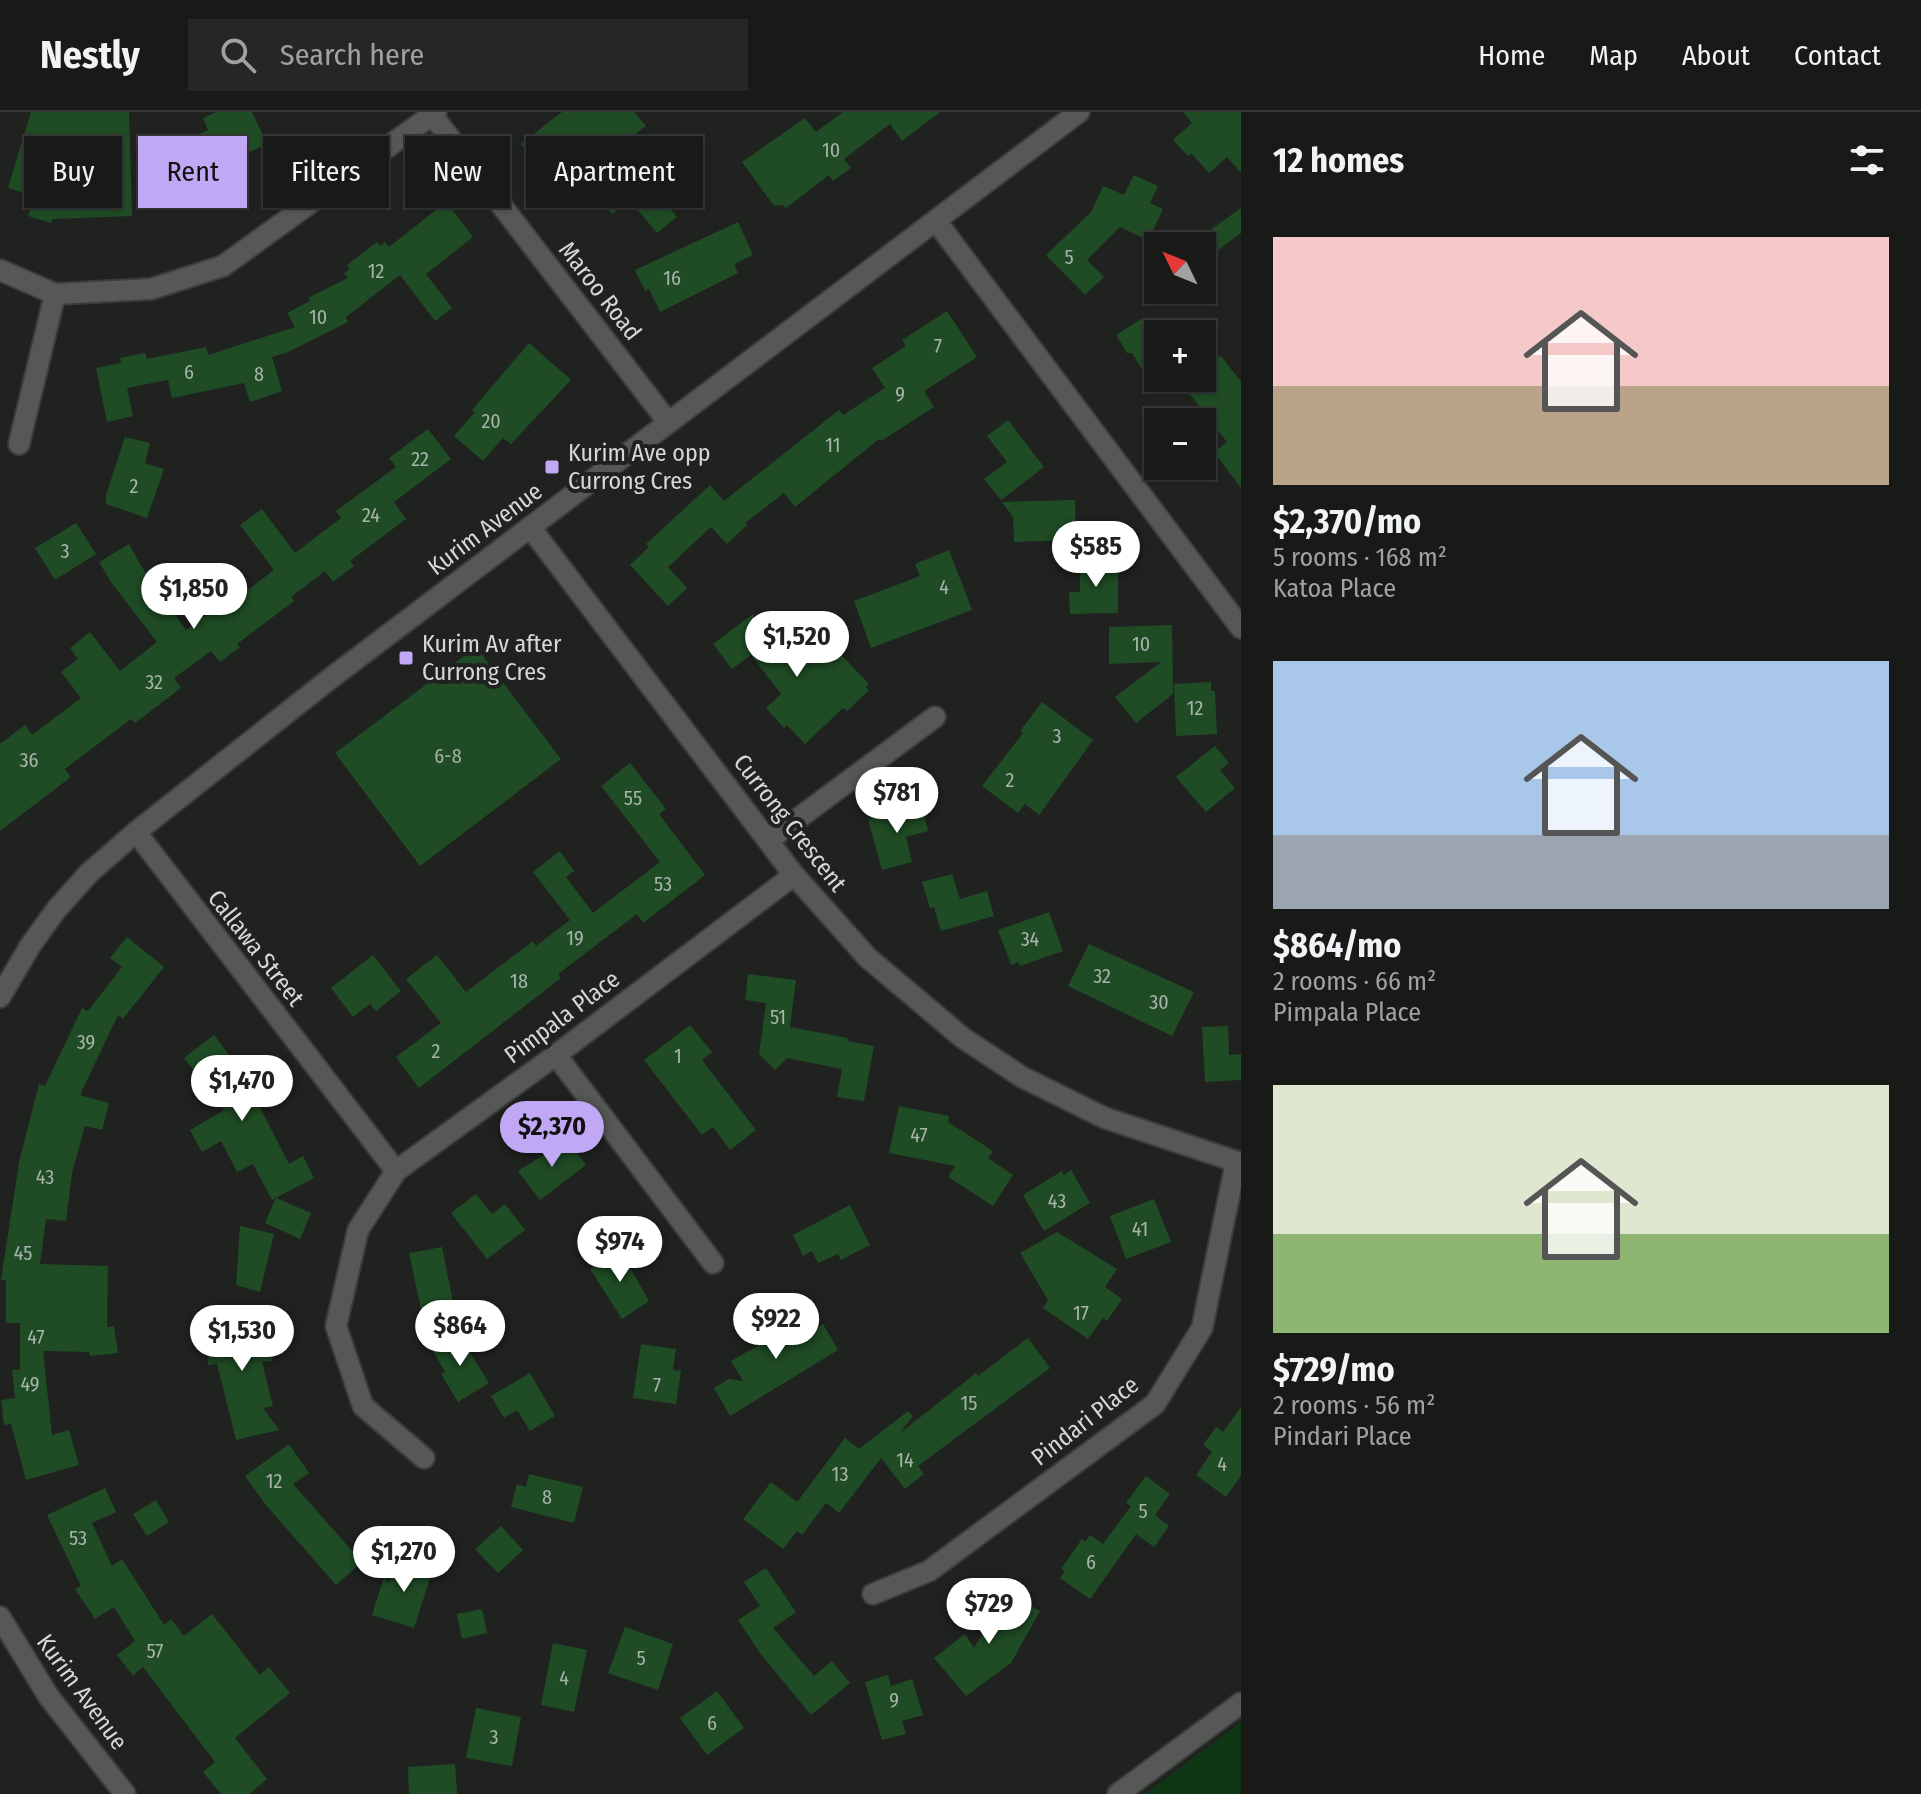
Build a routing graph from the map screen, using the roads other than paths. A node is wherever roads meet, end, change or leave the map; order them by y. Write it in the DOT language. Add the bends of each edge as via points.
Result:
graph roads {
  1 [pos="1079,112"];
  2 [pos="434,114"];
  3 [pos="936,221"];
  4 [pos="0,270"];
  5 [pos="55,294"];
  6 [pos="668,422"];
  7 [pos="19,444"];
  8 [pos="530,527"];
  9 [pos="1241,628"];
  10 [pos="935,717"];
  11 [pos="136,832"];
  12 [pos="769,840"];
  13 [pos="794,875"];
  14 [pos="0,997"];
  15 [pos="556,1055"];
  16 [pos="1238,1163"];
  17 [pos="396,1171"];
  18 [pos="713,1263"];
  19 [pos="424,1458"];
  20 [pos="873,1594"];
  21 [pos="0,1617"];
  22 [pos="1241,1703"];
  23 [pos="125,1794"];
  24 [pos="1118,1794"];
  1 -- 3 [label="street, Kurim Avenue"];
  2 -- 5 [label="street" via="223,266 151,289"];
  2 -- 6 [label="street, Maroo Road"];
  3 -- 6 [label="street, Kurim Avenue"];
  3 -- 9 [label="street"];
  4 -- 5 [label="street"];
  5 -- 7 [label="street"];
  6 -- 8 [label="street, Kurim Avenue"];
  8 -- 11 [label="street, Kurim Avenue"];
  8 -- 12 [label="street, Currong Crescent"];
  10 -- 12 [label="street"];
  11 -- 14 [label="street, Kurim Avenue" via="56,910"];
  11 -- 17 [label="street, Callawa Street"];
  12 -- 13 [label="street, Currong Crescent"];
  13 -- 15 [label="street, Pimpala Place"];
  13 -- 16 [label="street, Currong Crescent" via="868,958 963,1038 1022,1077 1105,1118"];
  15 -- 17 [label="street, Pimpala Place"];
  15 -- 18 [label="street"];
  16 -- 20 [label="street, Pindari Place" via="1202,1328 1155,1404 929,1571"];
  17 -- 19 [label="street, Pimpala Place" via="358,1230 336,1326 363,1406"];
  21 -- 23 [label="street, Kurim Avenue" via="49,1697"];
  22 -- 24 [label="street"];
}
